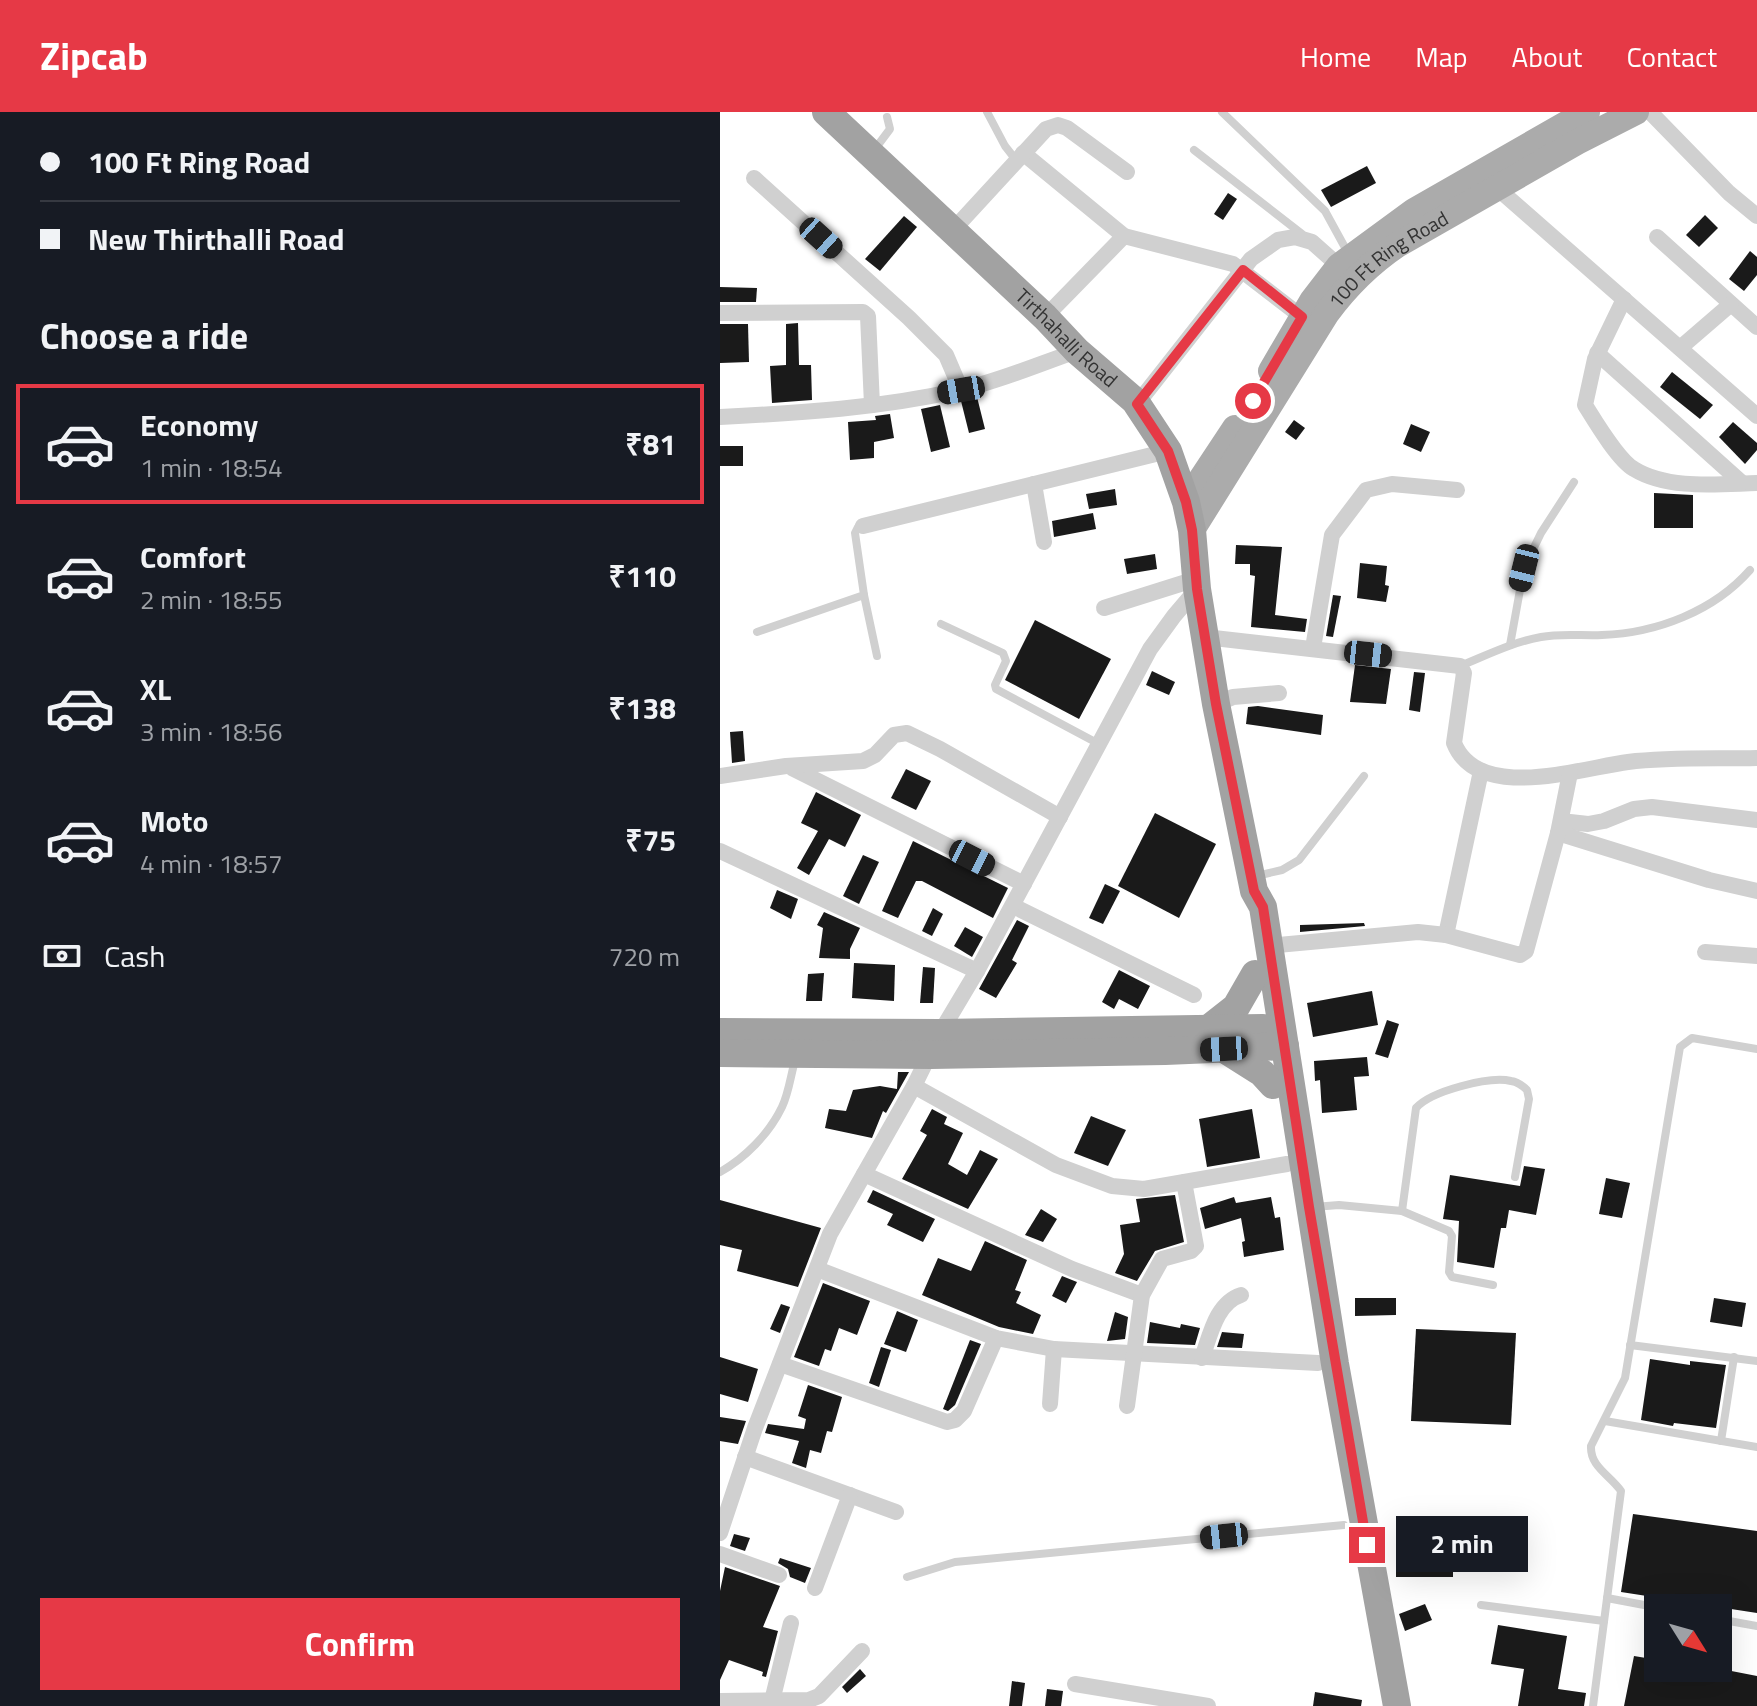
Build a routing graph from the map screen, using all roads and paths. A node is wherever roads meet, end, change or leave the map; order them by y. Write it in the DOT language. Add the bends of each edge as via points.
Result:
graph roads {
  1 [pos="987,112"];
  2 [pos="1222,112"];
  3 [pos="1636,112"];
  4 [pos="1650,112"];
  5 [pos="830,113"];
  6 [pos="1579,114"];
  7 [pos="887,117"];
  8 [pos="1194,150"];
  9 [pos="872,153"];
  10 [pos="1020,156"];
  11 [pos="1127,172"];
  12 [pos="754,178"];
  13 [pos="1497,188"];
  14 [pos="1757,216"];
  15 [pos="953,230"];
  16 [pos="1124,236"];
  17 [pos="1657,237"];
  18 [pos="1312,242"];
  19 [pos="1344,262"];
  20 [pos="1243,270"];
  21 [pos="1624,299"];
  22 [pos="1731,304"];
  23 [pos="720,313"];
  24 [pos="1045,317"];
  25 [pos="1302,317"];
  26 [pos="1757,327"];
  27 [pos="1680,348"];
  28 [pos="1077,351"];
  29 [pos="1597,353"];
  30 [pos="961,390"];
  31 [pos="1137,404"];
  32 [pos="872,405"];
  33 [pos="1757,416"];
  34 [pos="720,417"];
  35 [pos="1168,451"];
  36 [pos="1574,482"];
  37 [pos="1750,483"];
  38 [pos="1034,484"];
  39 [pos="1457,490"];
  40 [pos="1186,502"];
  41 [pos="863,526"];
  42 [pos="1192,530"];
  43 [pos="1044,542"];
  44 [pos="1750,570"];
  45 [pos="1197,584"];
  46 [pos="864,595"];
  47 [pos="1104,608"];
  48 [pos="941,624"];
  49 [pos="757,632"];
  50 [pos="1205,637"];
  51 [pos="1510,645"];
  52 [pos="1313,648"];
  53 [pos="877,656"];
  54 [pos="1460,666"];
  55 [pos="1279,693"];
  56 [pos="1216,704"];
  57 [pos="1099,744"];
  58 [pos="1757,758"];
  59 [pos="791,768"];
  60 [pos="1481,771"];
  61 [pos="1570,773"];
  62 [pos="720,776"];
  63 [pos="1364,776"];
  64 [pos="1060,817"];
  65 [pos="1757,820"];
  66 [pos="1560,827"];
  67 [pos="720,851"];
  68 [pos="1024,884"];
  69 [pos="1252,884"];
  70 [pos="1757,891"];
  71 [pos="1013,906"];
  72 [pos="1446,935"];
  73 [pos="1268,946"];
  74 [pos="1705,952"];
  75 [pos="1757,956"];
  76 [pos="977,971"];
  77 [pos="1255,974"];
  78 [pos="1194,995"];
  79 [pos="720,1032"];
  80 [pos="1274,1037"];
  81 [pos="1216,1039"];
  82 [pos="936,1044"];
  83 [pos="1757,1049"];
  84 [pos="720,1053"];
  85 [pos="797,1053"];
  86 [pos="1273,1085"];
  87 [pos="914,1086"];
  88 [pos="1287,1164"];
  89 [pos="720,1172"];
  90 [pos="864,1174"];
  91 [pos="1515,1177"];
  92 [pos="1184,1182"];
  93 [pos="1309,1207"];
  94 [pos="1402,1211"];
  95 [pos="817,1269"];
  96 [pos="1493,1285"];
  97 [pos="1142,1295"];
  98 [pos="1241,1295"];
  99 [pos="996,1338"];
  100 [pos="1630,1345"];
  101 [pos="1054,1349"];
  102 [pos="1133,1354"];
  103 [pos="1734,1357"];
  104 [pos="1202,1358"];
  105 [pos="1757,1361"];
  106 [pos="1318,1363"];
  107 [pos="780,1364"];
  108 [pos="1050,1404"];
  109 [pos="1127,1406"];
  110 [pos="1605,1421"];
  111 [pos="1721,1441"];
  112 [pos="1757,1447"];
  113 [pos="745,1457"];
  114 [pos="850,1495"];
  115 [pos="896,1512"];
  116 [pos="1344,1525"];
  117 [pos="720,1533"];
  118 [pos="720,1554"];
  119 [pos="779,1575"];
  120 [pos="907,1577"];
  121 [pos="815,1588"];
  122 [pos="1607,1598"];
  123 [pos="1481,1605"];
  124 [pos="1644,1605"];
  125 [pos="1604,1621"];
  126 [pos="1732,1622"];
  127 [pos="791,1623"];
  128 [pos="1757,1626"];
  129 [pos="862,1651"];
  130 [pos="1075,1684"];
  131 [pos="720,1701"];
  132 [pos="772,1701"];
  133 [pos="1208,1706"];
  134 [pos="1390,1706"];
  135 [pos="1593,1706"];
  1 -- 10 [label="lane" via="1005,146"];
  2 -- 19 [label="lane" via="1325,211"];
  3 -- 13 [label="main road, 100 Ft Ring Road"];
  4 -- 14 [label="street"];
  5 -- 9 [label="highway, Tirthahalli Road"];
  6 -- 19 [label="main road, 100 Ft Ring Road" via="1414,211"];
  7 -- 9 [label="lane" via="890,129"];
  8 -- 18 [label="lane"];
  9 -- 15 [label="highway, Tirthahalli Road"];
  10 -- 11 [label="street" via="1046,129 1058,125"];
  10 -- 15 [label="street"];
  10 -- 16 [label="street"];
  12 -- 30 [label="street" via="946,355"];
  13 -- 21 [label="street"];
  13 -- 42 [label="main road, 100 Ft Ring Road" via="1397,245 1344,290"];
  15 -- 24 [label="highway, Tirthahalli Road"];
  16 -- 20 [label="street"];
  16 -- 24 [label="street"];
  17 -- 22 [label="street"];
  18 -- 19 [label="street"];
  18 -- 20 [label="street" via="1278,240"];
  19 -- 25 [label="main road, 100 Ft Ring Road"];
  20 -- 25 [label="street"];
  20 -- 31 [label="street"];
  21 -- 27 [label="street"];
  21 -- 29 [label="street"];
  22 -- 26 [label="street"];
  22 -- 27 [label="street"];
  23 -- 32 [label="street" via="863,312 868,316"];
  24 -- 28 [label="highway, Tirthahalli Road"];
  25 -- 40 [label="main road, 100 Ft Ring Road"];
  27 -- 33 [label="street"];
  28 -- 30 [label="street"];
  28 -- 31 [label="highway, Tirthahalli Road"];
  29 -- 37 [label="street"];
  29 -- 37 [label="street" via="1585,405 1632,469 1669,482"];
  30 -- 32 [label="street"];
  31 -- 35 [label="highway, Tirthahalli Road"];
  32 -- 34 [label="street"];
  35 -- 38 [label="street"];
  35 -- 40 [label="highway, Tirthahalli Road"];
  36 -- 51 [label="lane" via="1524,568"];
  38 -- 41 [label="street"];
  38 -- 43 [label="street"];
  39 -- 52 [label="street" via="1392,484 1366,490 1332,535"];
  40 -- 42 [label="highway, Tirthahalli Road"];
  41 -- 46 [label="lane" via="855,533"];
  42 -- 45 [label="highway, Tirthahalli Road"];
  44 -- 51 [label="lane" via="1702,610 1642,630 1545,636"];
  45 -- 47 [label="street"];
  45 -- 50 [label="highway, Tirthahalli Road"];
  45 -- 57 [label="street" via="1150,649"];
  46 -- 49 [label="lane"];
  46 -- 53 [label="lane"];
  48 -- 57 [label="lane" via="1003,653 1006,661 995,685 999,691"];
  50 -- 52 [label="street"];
  50 -- 56 [label="highway, Tirthahalli Road"];
  51 -- 54 [label="lane"];
  52 -- 54 [label="street"];
  54 -- 60 [label="street" via="1464,673 1454,743 1465,761"];
  55 -- 56 [label="street"];
  56 -- 69 [label="highway, Tirthahalli Road"];
  57 -- 64 [label="street"];
  58 -- 61 [label="street" via="1630,762"];
  59 -- 62 [label="street"];
  59 -- 64 [label="street" via="863,761 894,735 907,733"];
  59 -- 68 [label="street"];
  60 -- 61 [label="street" via="1514,777"];
  60 -- 72 [label="street"];
  61 -- 66 [label="street"];
  63 -- 69 [label="lane" via="1299,860"];
  64 -- 68 [label="street"];
  65 -- 66 [label="street" via="1652,807"];
  66 -- 70 [label="street" via="1709,880"];
  66 -- 72 [label="street" via="1526,951 1513,955"];
  67 -- 76 [label="street"];
  68 -- 71 [label="street"];
  69 -- 73 [label="highway, Tirthahalli Road" via="1263,907"];
  69 -- 77 [label="highway"];
  71 -- 76 [label="street"];
  71 -- 78 [label="street"];
  72 -- 73 [label="street" via="1396,933"];
  73 -- 80 [label="highway, Tirthahalli Road"];
  74 -- 75 [label="street"];
  76 -- 82 [label="street"];
  77 -- 80 [label="highway"];
  77 -- 81 [label="highway"];
  79 -- 82 [label="highway"];
  80 -- 81 [label="highway"];
  80 -- 86 [label="highway"];
  80 -- 93 [label="highway"];
  81 -- 82 [label="highway"];
  81 -- 86 [label="highway"];
  82 -- 85 [label="highway"];
  82 -- 87 [label="street"];
  83 -- 100 [label="lane" via="1692,1038 1680,1047"];
  84 -- 85 [label="highway"];
  85 -- 89 [label="lane" via="782,1106 765,1133 738,1162"];
  86 -- 88 [label="highway"];
  87 -- 90 [label="street"];
  87 -- 92 [label="street" via="1056,1165 1112,1186 1144,1189"];
  88 -- 92 [label="street"];
  88 -- 106 [label="highway"];
  90 -- 95 [label="street"];
  90 -- 97 [label="street" via="1072,1269"];
  91 -- 94 [label="lane" via="1527,1090 1510,1080 1479,1082 1432,1096 1416,1108"];
  92 -- 97 [label="street" via="1196,1246 1162,1259"];
  93 -- 94 [label="lane"];
  93 -- 134 [label="highway"];
  94 -- 96 [label="lane" via="1449,1231 1452,1277"];
  95 -- 99 [label="street"];
  95 -- 107 [label="street"];
  97 -- 102 [label="street"];
  98 -- 104 [label="street" via="1222,1308"];
  99 -- 101 [label="street"];
  99 -- 107 [label="street" via="964,1411 947,1422"];
  100 -- 103 [label="lane"];
  100 -- 110 [label="lane" via="1625,1378"];
  101 -- 102 [label="street"];
  101 -- 108 [label="street"];
  102 -- 104 [label="street"];
  102 -- 109 [label="street"];
  103 -- 105 [label="lane"];
  103 -- 111 [label="lane"];
  104 -- 106 [label="street"];
  106 -- 116 [label="highway"];
  107 -- 113 [label="street"];
  110 -- 111 [label="lane"];
  110 -- 122 [label="lane" via="1591,1456 1621,1491"];
  111 -- 112 [label="lane"];
  113 -- 114 [label="street"];
  113 -- 117 [label="street"];
  114 -- 115 [label="street"];
  114 -- 121 [label="street"];
  116 -- 120 [label="lane" via="955,1562"];
  116 -- 134 [label="highway"];
  118 -- 119 [label="street"];
  122 -- 124 [label="lane"];
  122 -- 125 [label="lane"];
  123 -- 125 [label="lane"];
  125 -- 135 [label="lane"];
  126 -- 128 [label="lane"];
  127 -- 132 [label="street"];
  129 -- 132 [label="street" via="819,1696"];
  130 -- 133 [label="street"];
  131 -- 132 [label="street"];
}
